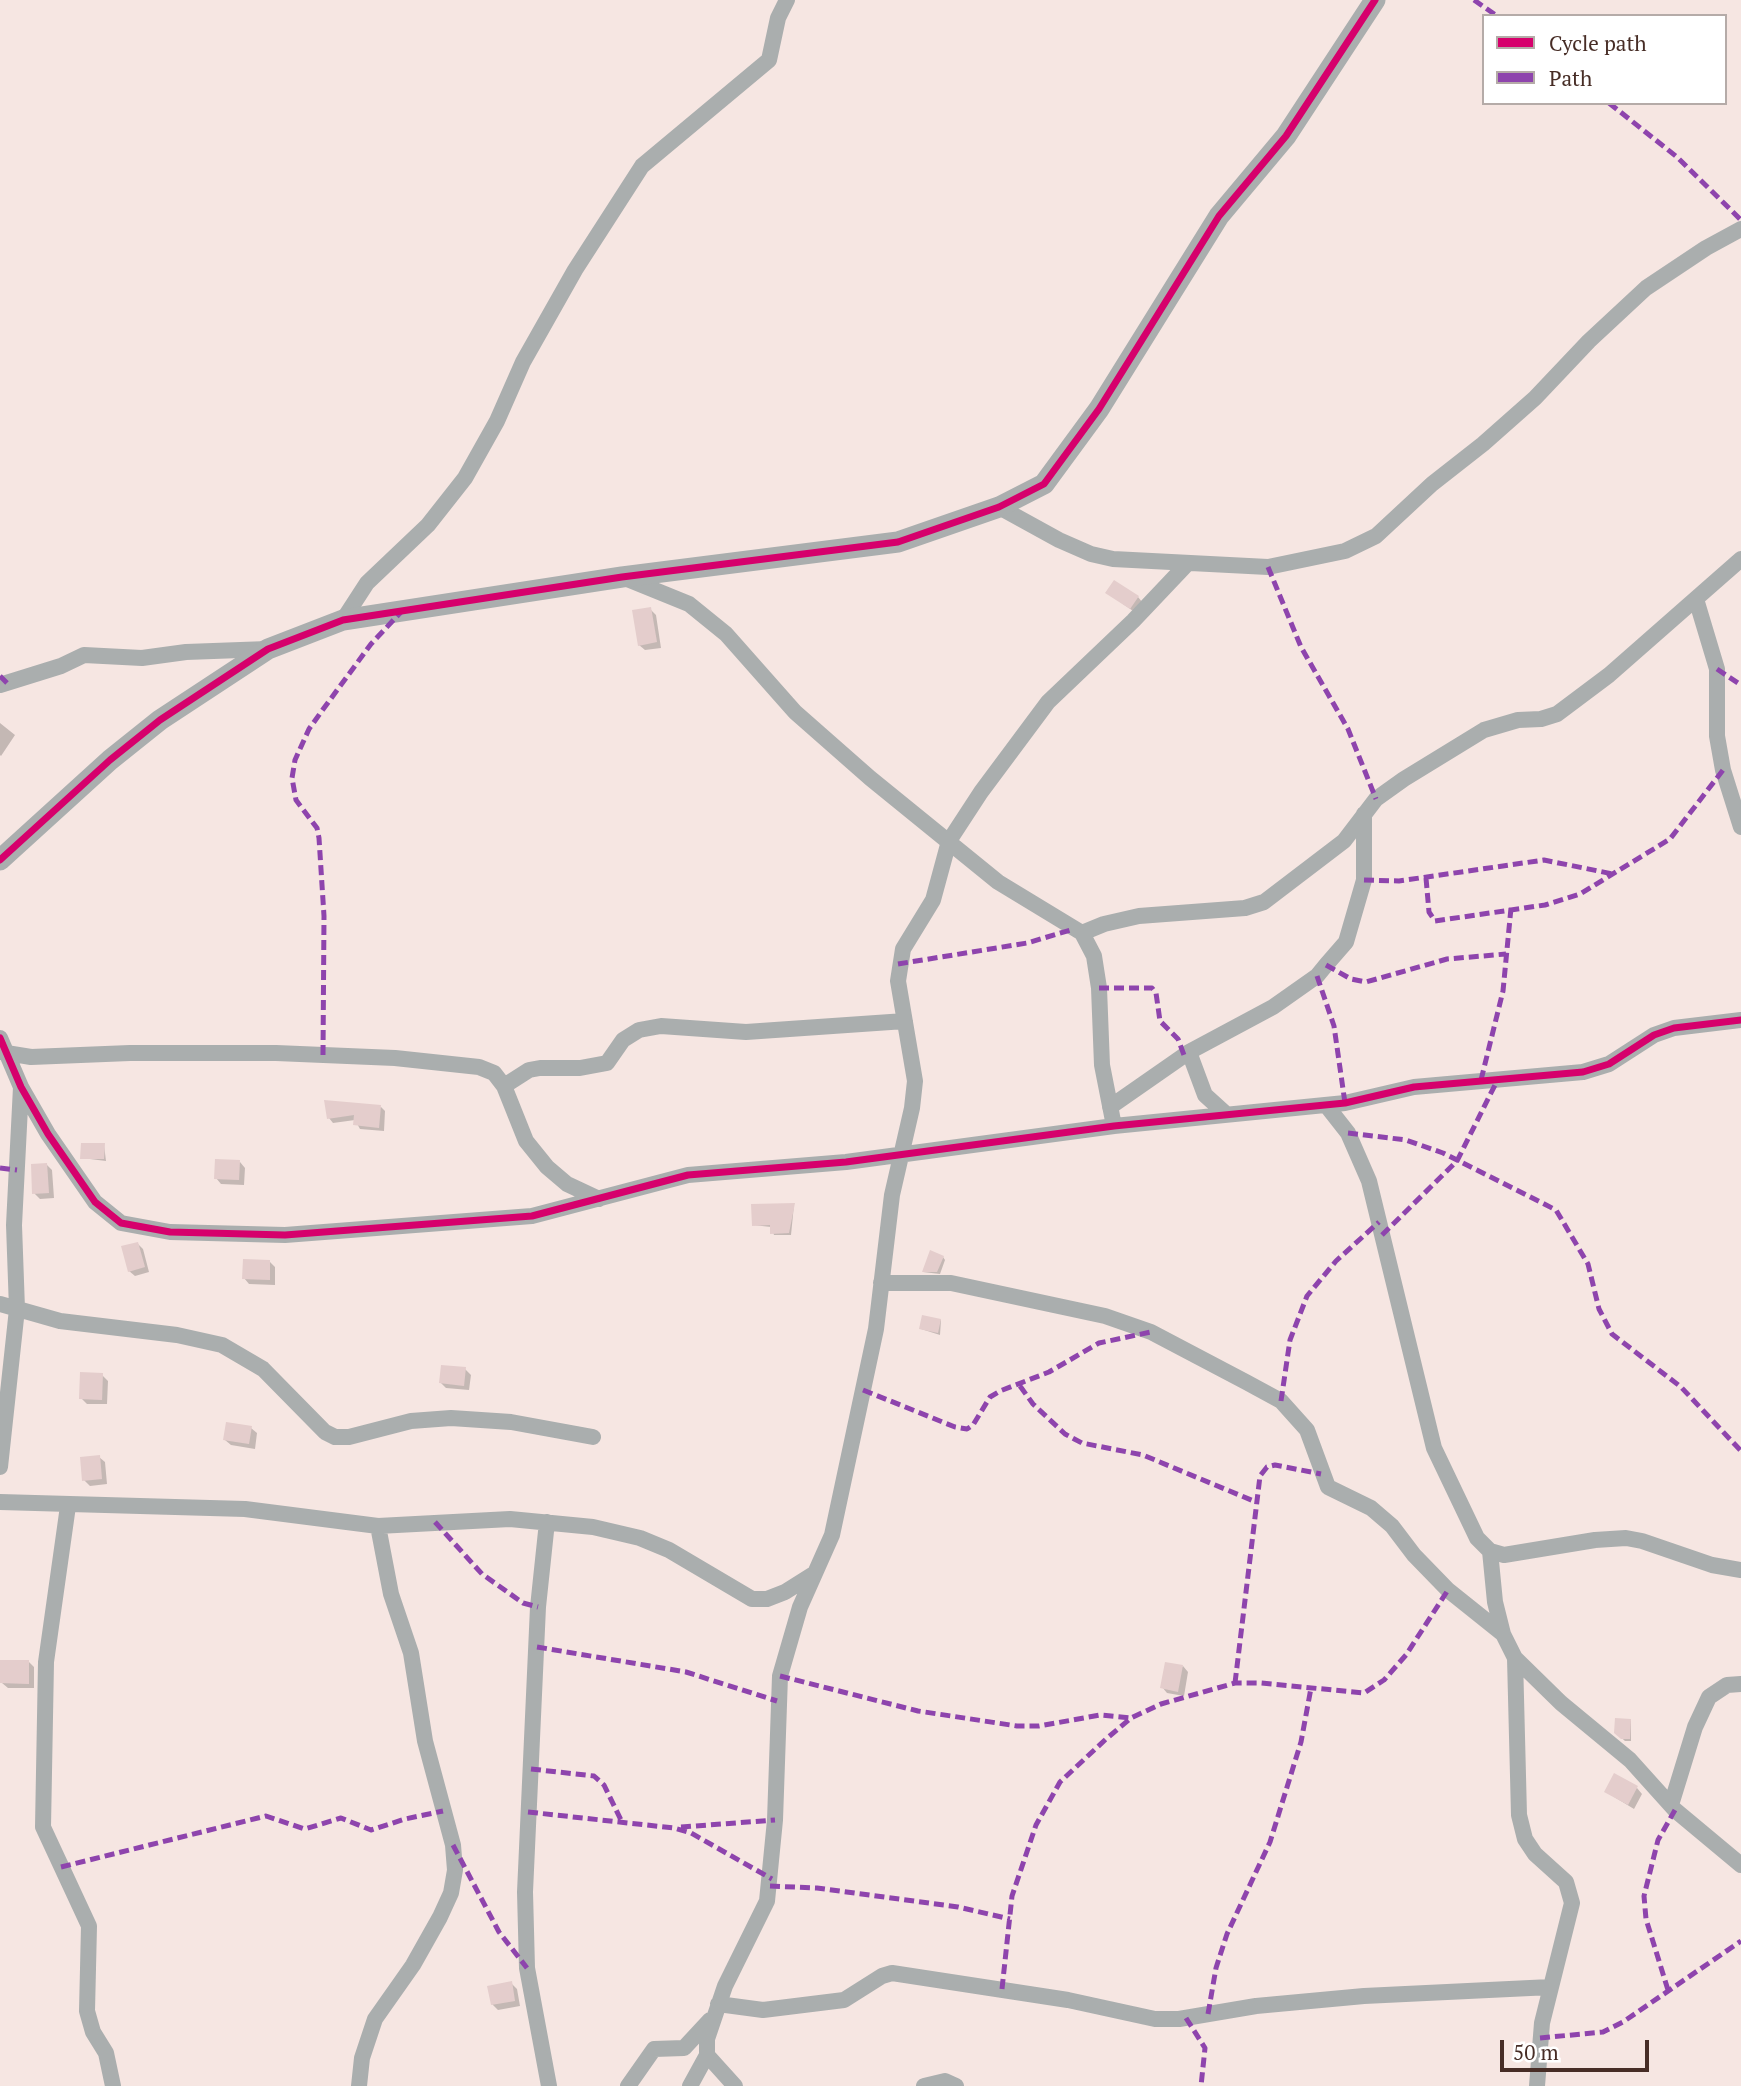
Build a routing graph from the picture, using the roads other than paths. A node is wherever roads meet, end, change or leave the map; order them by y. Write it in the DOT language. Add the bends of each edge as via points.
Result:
graph roads {
  1 [pos="786,0"];
  2 [pos="1375,0"];
  3 [pos="1741,229"];
  4 [pos="999,507"];
  5 [pos="1741,559"];
  6 [pos="1187,564"];
  7 [pos="622,577"];
  8 [pos="1696,599"];
  9 [pos="343,620"];
  10 [pos="268,649"];
  11 [pos="0,685"];
  12 [pos="1364,814"];
  13 [pos="1741,827"];
  14 [pos="949,841"];
  15 [pos="0,860"];
  16 [pos="1082,933"];
  17 [pos="1741,1020"];
  18 [pos="905,1021"];
  19 [pos="0,1038"];
  20 [pos="1189,1052"];
  21 [pos="3,1053"];
  22 [pos="504,1086"];
  23 [pos="21,1087"];
  24 [pos="1326,1105"];
  25 [pos="1110,1107"];
  26 [pos="1226,1114"];
  27 [pos="1114,1126"];
  28 [pos="898,1156"];
  29 [pos="599,1199"];
  30 [pos="881,1283"];
  31 [pos="0,1304"];
  32 [pos="17,1309"];
  33 [pos="593,1437"];
  34 [pos="0,1467"];
  35 [pos="0,1502"];
  36 [pos="68,1506"];
  37 [pos="547,1522"];
  38 [pos="378,1526"];
  39 [pos="1490,1551"];
  40 [pos="1741,1570"];
  41 [pos="812,1575"];
  42 [pos="1503,1634"];
  43 [pos="1515,1658"];
  44 [pos="1741,1684"];
  45 [pos="1671,1805"];
  46 [pos="1741,1865"];
  47 [pos="1551,1987"];
  48 [pos="715,2011"];
  49 [pos="707,2055"];
  50 [pos="113,2086"];
  51 [pos="359,2086"];
  52 [pos="549,2086"];
  53 [pos="628,2086"];
  54 [pos="690,2086"];
  55 [pos="735,2086"];
  56 [pos="924,2086"];
  57 [pos="956,2086"];
  58 [pos="1537,2086"];
  1 -- 9 [label="street" via="769,60 642,166 569,281 465,478 428,524 367,583"];
  2 -- 4 [label="street" via="1286,136 1219,216 1065,456 1044,484"];
  3 -- 6 [label="street" via="1646,288 1535,398 1376,536 1345,551 1268,567"];
  4 -- 6 [label="street" via="1091,554 1143,563"];
  4 -- 7 [label="street" via="898,542"];
  5 -- 8 [label="street"];
  6 -- 14 [label="street" via="1048,702"];
  7 -- 9 [label="street"];
  7 -- 14 [label="street" via="689,604 726,634 795,712"];
  8 -- 12 [label="street" via="1558,714 1484,730 1404,779"];
  8 -- 13 [label="street" via="1717,669 1717,736"];
  9 -- 10 [label="street"];
  10 -- 11 [label="street" via="142,658 84,655"];
  10 -- 15 [label="street" via="160,720"];
  12 -- 16 [label="street" via="1344,841 1256,906 1139,916"];
  12 -- 20 [label="street" via="1364,880 1346,942 1317,976 1273,1007"];
  14 -- 16 [label="street" via="998,881"];
  14 -- 18 [label="street" via="933,900 898,964"];
  16 -- 25 [label="street" via="1090,943 1096,967 1102,1065"];
  17 -- 24 [label="street" via="1674,1028 1654,1035 1609,1064 1583,1072 1414,1087"];
  18 -- 22 [label="street" via="746,1032 662,1026 639,1030 623,1040 607,1063 580,1069 529,1070"];
  18 -- 28 [label="street" via="915,1081"];
  19 -- 21 [label="street"];
  20 -- 25 [label="street"];
  20 -- 26 [label="street" via="1205,1095"];
  21 -- 22 [label="street" via="31,1057 276,1053 395,1058 479,1067 494,1073"];
  21 -- 23 [label="street"];
  22 -- 29 [label="street" via="526,1141 547,1167 567,1184"];
  23 -- 29 [label="street" via="94,1202 121,1223 147,1229 285,1235 532,1216"];
  23 -- 32 [label="street" via="14,1225"];
  24 -- 26 [label="street"];
  24 -- 39 [label="street" via="1348,1133 1369,1181 1434,1448 1477,1538"];
  25 -- 27 [label="street"];
  26 -- 27 [label="street"];
  27 -- 28 [label="street"];
  28 -- 29 [label="street" via="688,1175"];
  28 -- 30 [label="street"];
  30 -- 41 [label="street" via="842,1496 832,1535"];
  30 -- 42 [label="street" via="951,1283 1105,1316 1151,1332 1258,1388 1281,1401 1307,1430 1328,1487 1371,1508 1448,1590"];
  31 -- 32 [label="street"];
  32 -- 33 [label="street" via="60,1321 222,1345 263,1369 335,1437 411,1421 451,1418 511,1422"];
  32 -- 34 [label="street"];
  35 -- 36 [label="street"];
  36 -- 38 [label="street" via="245,1509"];
  36 -- 50 [label="street" via="46,1662 43,1826 89,1926 87,2011 106,2053"];
  37 -- 38 [label="street" via="510,1519"];
  37 -- 41 [label="street" via="593,1527 670,1549 752,1599 785,1592"];
  37 -- 52 [label="street" via="538,1608 526,1892 527,1968"];
  38 -- 51 [label="street" via="391,1594 411,1653 425,1741 453,1845 455,1871 440,1917 375,2019 362,2058"];
  39 -- 40 [label="street" via="1520,1555 1626,1538"];
  39 -- 42 [label="street"];
  41 -- 48 [label="street" via="780,1676 768,1901"];
  42 -- 43 [label="street"];
  43 -- 45 [label="street" via="1560,1703 1630,1760"];
  43 -- 47 [label="street" via="1519,1815 1525,1839 1566,1882 1572,1903"];
  44 -- 45 [label="street" via="1727,1685 1709,1697"];
  45 -- 46 [label="street"];
  47 -- 48 [label="street" via="1364,1996 1167,2019 892,1973 844,2000"];
  47 -- 58 [label="street" via="1542,2024"];
  48 -- 49 [label="street"];
  48 -- 53 [label="street" via="684,2048 654,2049"];
  49 -- 54 [label="street"];
  49 -- 55 [label="street"];
  56 -- 57 [label="street" via="946,2081"];
}
